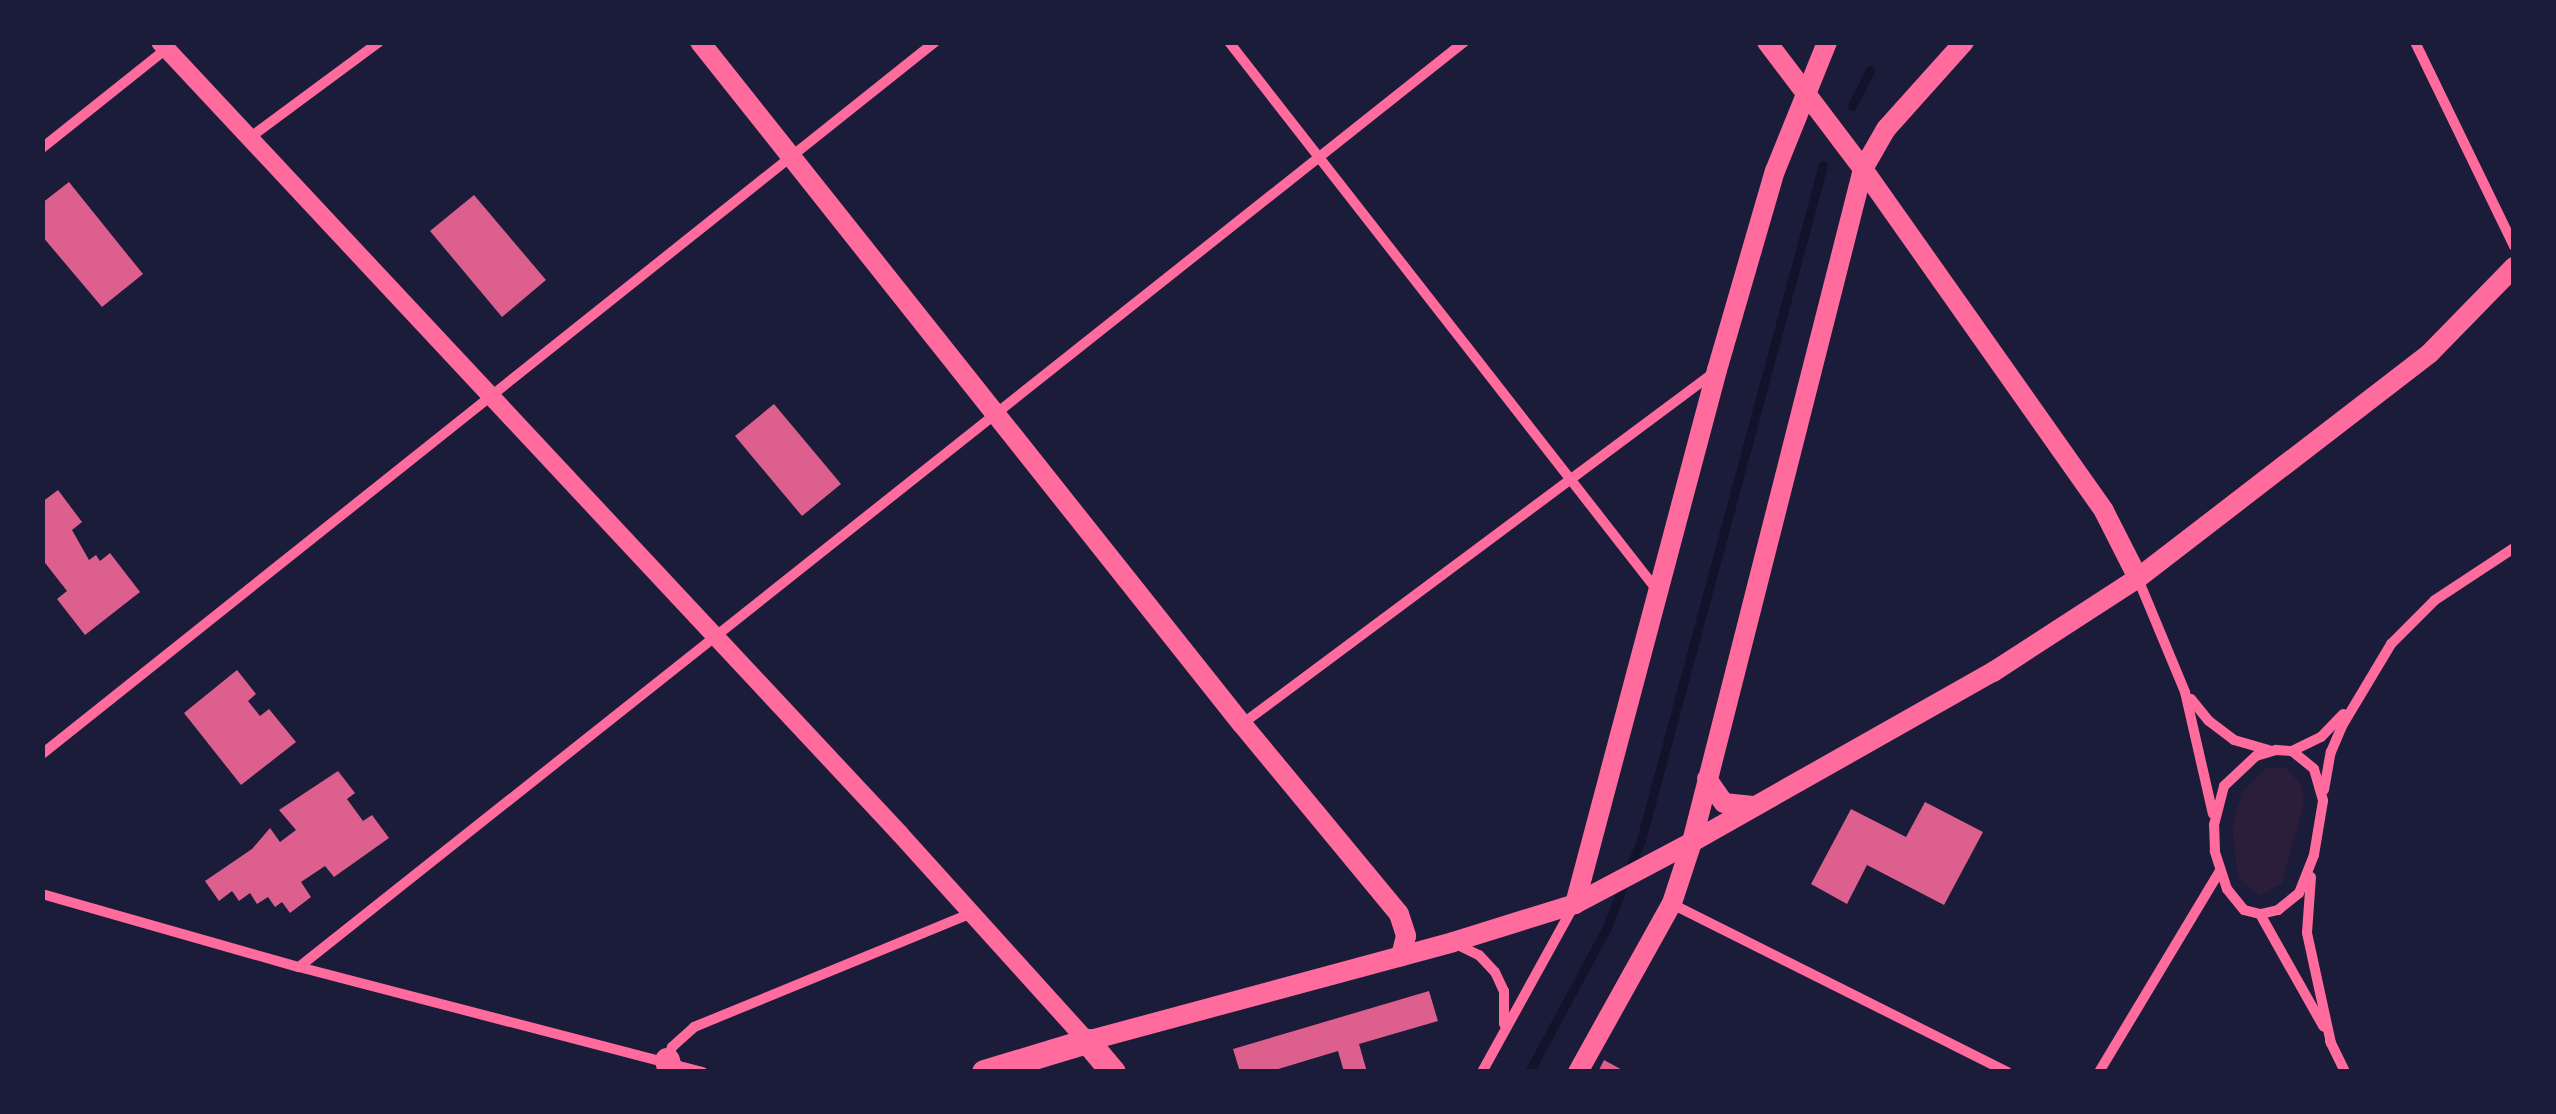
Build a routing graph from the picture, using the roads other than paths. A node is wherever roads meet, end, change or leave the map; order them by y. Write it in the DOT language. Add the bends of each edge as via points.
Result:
graph roads {
  1 [pos="379,42"];
  2 [pos="700,42"];
  3 [pos="935,42"];
  4 [pos="1229,42"];
  5 [pos="1464,42"];
  6 [pos="1766,42"];
  7 [pos="1827,42"];
  8 [pos="1964,42"];
  9 [pos="2414,42"];
  10 [pos="163,46"];
  11 [pos="1806,93"];
  12 [pos="248,139"];
  13 [pos="42,148"];
  14 [pos="1318,154"];
  15 [pos="791,158"];
  16 [pos="1863,169"];
  17 [pos="2514,246"];
  18 [pos="2514,267"];
  19 [pos="1716,370"];
  20 [pos="491,394"];
  21 [pos="993,412"];
  22 [pos="1568,477"];
  23 [pos="2514,548"];
  24 [pos="2138,578"];
  25 [pos="1656,589"];
  26 [pos="714,635"];
  27 [pos="2364,691"];
  28 [pos="2185,692"];
  29 [pos="1242,724"];
  30 [pos="2276,750"];
  31 [pos="2292,751"];
  32 [pos="42,754"];
  33 [pos="1706,779"];
  34 [pos="2323,801"];
  35 [pos="1755,806"];
  36 [pos="2214,825"];
  37 [pos="1692,842"];
  38 [pos="2314,855"];
  39 [pos="2220,871"];
  40 [pos="42,894"];
  41 [pos="1575,904"];
  42 [pos="1672,904"];
  43 [pos="973,913"];
  44 [pos="2260,914"];
  45 [pos="1453,942"];
  46 [pos="1401,956"];
  47 [pos="299,968"];
  48 [pos="1501,1039"];
  49 [pos="1086,1041"];
  50 [pos="2332,1043"];
  51 [pos="668,1066"];
  52 [pos="704,1072"];
  53 [pos="984,1072"];
  54 [pos="1113,1072"];
  55 [pos="1482,1072"];
  56 [pos="1578,1072"];
  57 [pos="2008,1072"];
  58 [pos="2098,1072"];
  59 [pos="2346,1072"];
  1 -- 12 [label="street"];
  2 -- 15 [label="main road"];
  3 -- 15 [label="street"];
  4 -- 14 [label="street"];
  5 -- 14 [label="street"];
  6 -- 11 [label="main road"];
  7 -- 11 [label="main road"];
  8 -- 16 [label="main road" via="1886,129"];
  9 -- 17 [label="street"];
  10 -- 12 [label="street"];
  10 -- 13 [label="street"];
  11 -- 16 [label="main road"];
  11 -- 19 [label="main road" via="1775,171"];
  12 -- 20 [label="street"];
  14 -- 21 [label="street"];
  14 -- 22 [label="street"];
  15 -- 20 [label="street"];
  15 -- 21 [label="main road"];
  16 -- 24 [label="main road" via="2104,511"];
  16 -- 33 [label="main road"];
  18 -- 24 [label="main road" via="2430,354"];
  19 -- 22 [label="street"];
  19 -- 25 [label="main road"];
  20 -- 26 [label="street"];
  20 -- 32 [label="street"];
  21 -- 26 [label="street"];
  21 -- 29 [label="main road"];
  22 -- 25 [label="street"];
  22 -- 29 [label="street"];
  23 -- 27 [label="street" via="2435,600 2392,644"];
  24 -- 28 [label="street"];
  24 -- 35 [label="main road" via="1993,672"];
  25 -- 41 [label="main road"];
  26 -- 43 [label="street"];
  26 -- 47 [label="street"];
  27 -- 31 [label="street" via="2321,737"];
  27 -- 34 [label="street" via="2331,752"];
  28 -- 30 [label="street" via="2234,740"];
  28 -- 36 [label="street"];
  29 -- 46 [label="main road" via="1399,914 1406,936"];
  30 -- 31 [label="street"];
  30 -- 36 [label="street" via="2256,756 2224,786"];
  31 -- 34 [label="street" via="2314,768"];
  33 -- 35 [label="main road" via="1724,803"];
  33 -- 37 [label="main road"];
  34 -- 38 [label="street"];
  35 -- 37 [label="main road"];
  36 -- 39 [label="street"];
  37 -- 41 [label="main road"];
  37 -- 42 [label="main road"];
  38 -- 44 [label="street" via="2299,893 2278,910"];
  38 -- 50 [label="street" via="2307,933"];
  39 -- 44 [label="street" via="2238,904"];
  39 -- 58 [label="street"];
  40 -- 47 [label="street"];
  41 -- 45 [label="main road"];
  41 -- 48 [label="street"];
  42 -- 56 [label="main road"];
  42 -- 57 [label="street"];
  43 -- 49 [label="street"];
  43 -- 51 [label="street" via="694,1027 672,1048"];
  44 -- 50 [label="street"];
  45 -- 46 [label="main road"];
  45 -- 48 [label="street" via="1494,972 1507,1012"];
  46 -- 49 [label="main road"];
  47 -- 51 [label="street"];
  48 -- 55 [label="street"];
  49 -- 53 [label="main road"];
  49 -- 54 [label="main road"];
  50 -- 59 [label="street"];
  51 -- 52 [label="street"];
}
